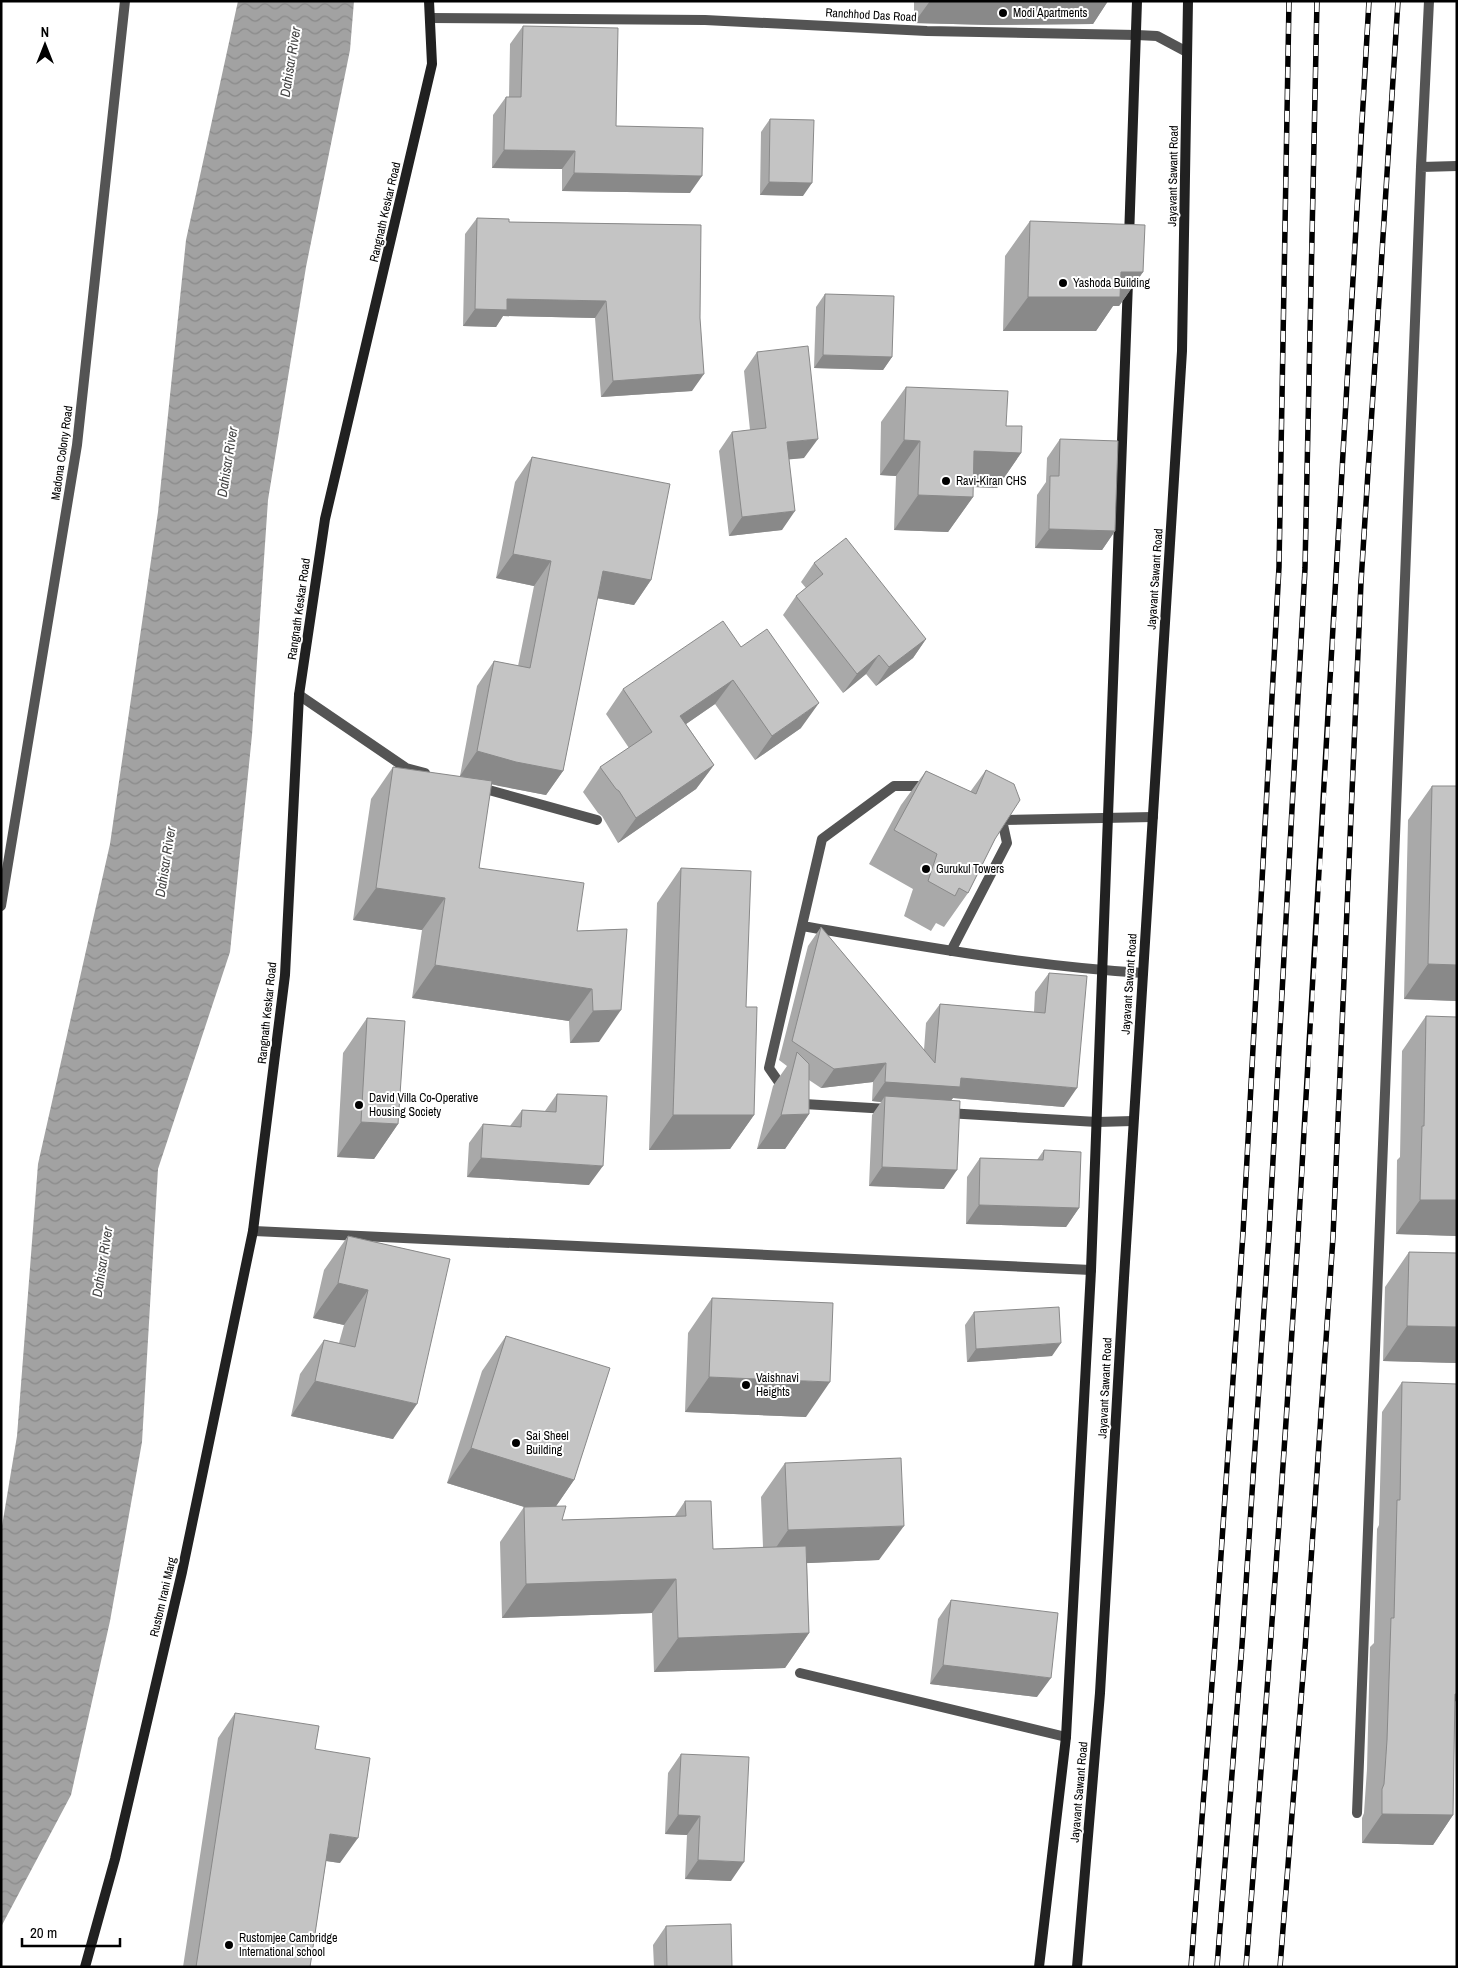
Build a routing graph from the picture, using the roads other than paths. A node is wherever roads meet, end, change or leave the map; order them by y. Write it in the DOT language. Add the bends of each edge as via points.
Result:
graph roads {
  1 [pos="125,1"];
  2 [pos="430,1"];
  3 [pos="1137,1"];
  4 [pos="1188,1"];
  5 [pos="1429,1"];
  6 [pos="430,18"];
  7 [pos="1137,35"];
  8 [pos="1187,52"];
  9 [pos="1457,166"];
  10 [pos="1421,167"];
  11 [pos="1129,253"];
  12 [pos="1128,273"];
  13 [pos="299,695"];
  14 [pos="435,776"];
  15 [pos="464,784"];
  16 [pos="941,788"];
  17 [pos="993,808"];
  18 [pos="1153,817"];
  19 [pos="1108,818"];
  20 [pos="597,820"];
  21 [pos="1002,820"];
  22 [pos="1,906"];
  23 [pos="802,926"];
  24 [pos="951,951"];
  25 [pos="1102,971"];
  26 [pos="1142,974"];
  27 [pos="902,1110"];
  28 [pos="941,1112"];
  29 [pos="1133,1121"];
  30 [pos="1097,1122"];
  31 [pos="253,1231"];
  32 [pos="1091,1270"];
  33 [pos="800,1673"];
  34 [pos="1066,1737"];
  35 [pos="1357,1812"];
  36 [pos="85,1967"];
  37 [pos="1039,1967"];
  38 [pos="1077,1967"];
  1 -- 22 [label="street, Madona Colony Road" via="77,445"];
  2 -- 6 [label="street, Rangnath Keskar Road"];
  3 -- 7 [label="street"];
  4 -- 8 [label="street, Jayavant Sawant Road"];
  5 -- 10 [label="street"];
  6 -- 7 [label="street, Ranchhod Das Road" via="705,20 927,31"];
  6 -- 13 [label="street, Rangnath Keskar Road" via="432,64 325,519"];
  7 -- 8 [label="street, Ranchhod Das Road" via="1157,36"];
  7 -- 11 [label="street"];
  8 -- 18 [label="street, Jayavant Sawant Road" via="1182,351"];
  9 -- 10 [label="street"];
  10 -- 35 [label="street"];
  12 -- 19 [label="street, Jayavant Sawant Road"];
  13 -- 14 [label="street" via="406,768"];
  13 -- 31 [label="street, Rangnath Keskar Road" via="285,975"];
  15 -- 20 [label="street"];
  16 -- 23 [label="street" via="894,786 822,839"];
  17 -- 21 [label="street"];
  18 -- 19 [label="street"];
  18 -- 26 [label="street, Jayavant Sawant Road"];
  19 -- 21 [label="street"];
  19 -- 25 [label="street, Jayavant Sawant Road"];
  21 -- 24 [label="street" via="1007,843"];
  23 -- 24 [label="street"];
  23 -- 27 [label="street" via="769,1068 789,1095 804,1104"];
  24 -- 25 [label="street"];
  25 -- 26 [label="street"];
  25 -- 30 [label="street, Jayavant Sawant Road"];
  26 -- 29 [label="street, Jayavant Sawant Road"];
  28 -- 30 [label="street"];
  29 -- 30 [label="street"];
  29 -- 38 [label="street, Jayavant Sawant Road" via="1100,1693"];
  30 -- 32 [label="street, Jayavant Sawant Road"];
  31 -- 32 [label="street"];
  31 -- 36 [label="street, Rustom Irani Marg" via="182,1572 115,1859"];
  32 -- 34 [label="street, Jayavant Sawant Road"];
  33 -- 34 [label="street"];
  34 -- 37 [label="street, Jayavant Sawant Road"];
}
